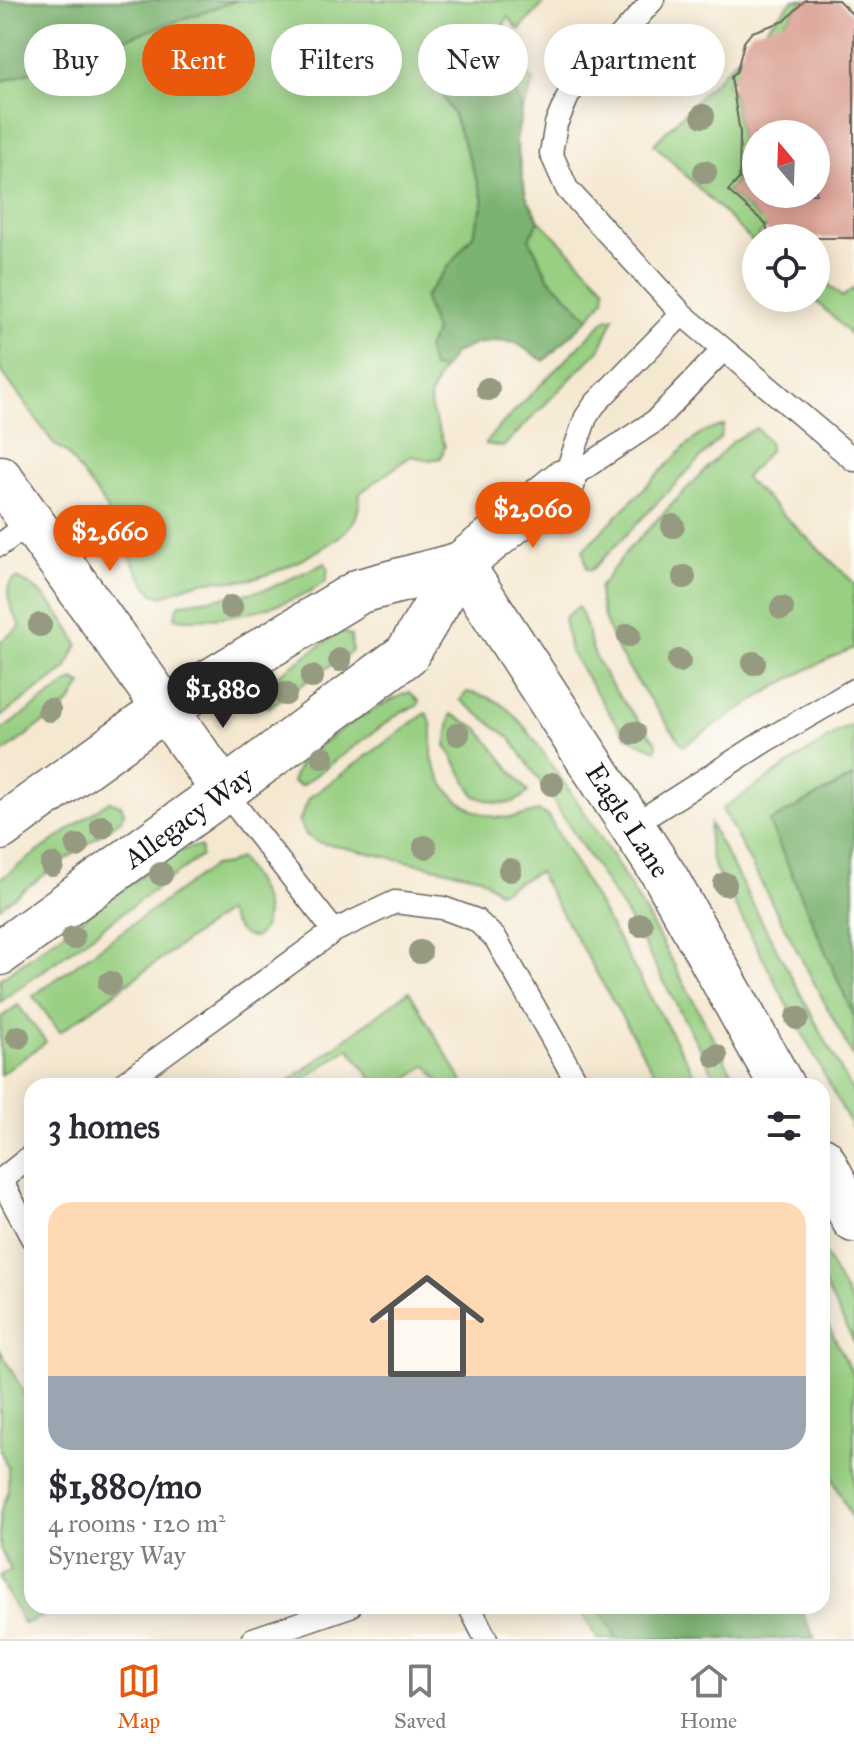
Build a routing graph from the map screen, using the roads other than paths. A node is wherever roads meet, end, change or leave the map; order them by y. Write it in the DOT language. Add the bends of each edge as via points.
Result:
graph roads {
  1 [pos="653,0"];
  2 [pos="682,314"];
  3 [pos="723,350"];
  4 [pos="852,454"];
  5 [pos="0,478"];
  6 [pos="563,482"];
  7 [pos="16,533"];
  8 [pos="461,564"];
  9 [pos="854,690"];
  10 [pos="166,708"];
  11 [pos="224,791"];
  12 [pos="632,826"];
  13 [pos="0,828"];
  14 [pos="334,931"];
  15 [pos="0,953"];
  16 [pos="131,1078"];
  17 [pos="574,1078"];
  18 [pos="778,1078"];
  19 [pos="24,1161"];
  20 [pos="830,1178"];
  21 [pos="854,1220"];
  22 [pos="24,1223"];
  23 [pos="326,1614"];
  24 [pos="473,1614"];
  25 [pos="253,1639"];
  26 [pos="486,1639"];
  1 -- 2 [label="lane" via="569,94 551,153 567,189"];
  2 -- 3 [label="lane"];
  2 -- 6 [label="lane" via="595,404"];
  3 -- 4 [label="lane"];
  3 -- 6 [label="lane" via="655,421"];
  5 -- 7 [label="street"];
  6 -- 8 [label="street, Allegacy Way"];
  7 -- 10 [label="street"];
  8 -- 10 [label="street, Allegacy Way" via="360,591"];
  8 -- 11 [label="street, Allegacy Way" via="407,654"];
  8 -- 12 [label="street, Eagle Lane"];
  9 -- 12 [label="lane"];
  10 -- 11 [label="street"];
  10 -- 13 [label="street, Allegacy Way"];
  11 -- 14 [label="lane"];
  11 -- 15 [label="street, Allegacy Way"];
  12 -- 18 [label="street, Eagle Lane"];
  14 -- 16 [label="lane"];
  14 -- 17 [label="lane" via="395,902 443,908 476,920 496,939"];
  19 -- 22 [label="lane" via="1,1180"];
  20 -- 21 [label="street"];
  23 -- 25 [label="lane"];
  24 -- 26 [label="lane"];
}
